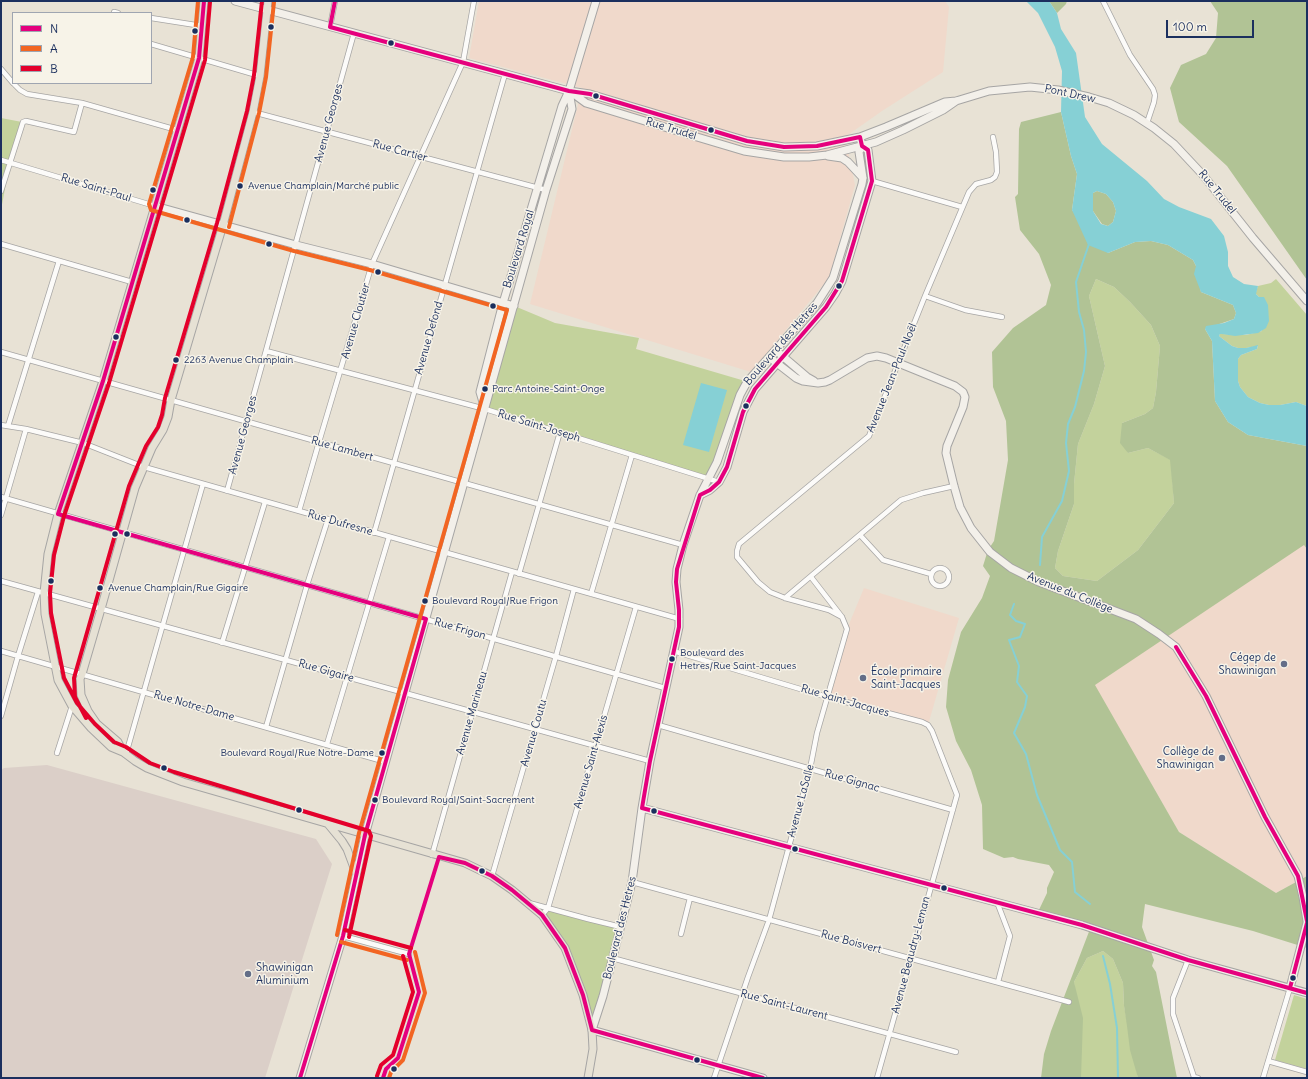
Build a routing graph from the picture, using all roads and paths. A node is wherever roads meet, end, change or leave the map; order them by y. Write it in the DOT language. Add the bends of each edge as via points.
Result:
graph roads {
  1 [pos="204,1"];
  2 [pos="235,1"];
  3 [pos="268,1"];
  4 [pos="335,1"];
  5 [pos="474,1"];
  6 [pos="596,1"];
  7 [pos="1103,1"];
  8 [pos="268,10"];
  9 [pos="152,18"];
  10 [pos="202,26"];
  11 [pos="330,27"];
  12 [pos="354,33"];
  13 [pos="152,44"];
  14 [pos="199,58"];
  15 [pos="463,62"];
  16 [pos="1,69"];
  17 [pos="505,74"];
  18 [pos="260,76"];
  19 [pos="12,82"];
  20 [pos="14,84"];
  21 [pos="1030,87"];
  22 [pos="569,91"];
  23 [pos="956,101"];
  24 [pos="82,103"];
  25 [pos="1108,103"];
  26 [pos="253,112"];
  27 [pos="1147,123"];
  28 [pos="177,130"];
  29 [pos="327,132"];
  30 [pos="860,137"];
  31 [pos="993,137"];
  32 [pos="862,146"];
  33 [pos="825,155"];
  34 [pos="420,157"];
  35 [pos="1,160"];
  36 [pos="10,162"];
  37 [pos="477,172"];
  38 [pos="863,178"];
  39 [pos="872,181"];
  40 [pos="537,188"];
  41 [pos="546,190"];
  42 [pos="1,192"];
  43 [pos="155,206"];
  44 [pos="962,207"];
  45 [pos="223,225"];
  46 [pos="1,244"];
  47 [pos="296,245"];
  48 [pos="59,261"];
  49 [pos="372,264"];
  50 [pos="132,282"];
  51 [pos="444,285"];
  52 [pos="925,296"];
  53 [pos="1307,301"];
  54 [pos="503,303"];
  55 [pos="514,306"];
  56 [pos="1002,317"];
  57 [pos="266,350"];
  58 [pos="775,350"];
  59 [pos="1,352"];
  60 [pos="783,356"];
  61 [pos="769,357"];
  62 [pos="29,360"];
  63 [pos="898,363"];
  64 [pos="777,364"];
  65 [pos="341,371"];
  66 [pos="103,381"];
  67 [pos="818,383"];
  68 [pos="415,390"];
  69 [pos="171,400"];
  70 [pos="485,409"];
  71 [pos="246,422"];
  72 [pos="1,425"];
  73 [pos="8,426"];
  74 [pos="26,428"];
  75 [pos="560,432"];
  76 [pos="319,442"];
  77 [pos="83,443"];
  78 [pos="632,455"];
  79 [pos="394,463"];
  80 [pos="144,467"];
  81 [pos="710,479"];
  82 [pos="719,482"];
  83 [pos="464,483"];
  84 [pos="203,484"];
  85 [pos="954,486"];
  86 [pos="227,491"];
  87 [pos="700,495"];
  88 [pos="4,498"];
  89 [pos="265,502"];
  90 [pos="539,504"];
  91 [pos="299,511"];
  92 [pos="58,514"];
  93 [pos="1,515"];
  94 [pos="328,520"];
  95 [pos="612,525"];
  96 [pos="123,532"];
  97 [pos="374,532"];
  98 [pos="860,535"];
  99 [pos="389,537"];
  100 [pos="683,545"];
  101 [pos="184,550"];
  102 [pos="445,553"];
  103 [pos="245,567"];
  104 [pos="512,572"];
  105 [pos="519,574"];
  106 [pos="931,574"];
  107 [pos="811,577"];
  108 [pos="1,581"];
  109 [pos="307,585"];
  110 [pos="574,589"];
  111 [pos="41,593"];
  112 [pos="591,594"];
  113 [pos="785,598"];
  114 [pos="370,603"];
  115 [pos="636,607"];
  116 [pos="101,609"];
  117 [pos="842,617"];
  118 [pos="426,619"];
  119 [pos="680,619"];
  120 [pos="162,626"];
  121 [pos="493,638"];
  122 [pos="222,643"];
  123 [pos="1,651"];
  124 [pos="673,651"];
  125 [pos="18,656"];
  126 [pos="556,656"];
  127 [pos="286,660"];
  128 [pos="56,666"];
  129 [pos="82,674"];
  130 [pos="617,674"];
  131 [pos="348,678"];
  132 [pos="665,688"];
  133 [pos="143,692"];
  134 [pos="406,694"];
  135 [pos="827,697"];
  136 [pos="72,706"];
  137 [pos="472,712"];
  138 [pos="1,716"];
  139 [pos="658,726"];
  140 [pos="266,727"];
  141 [pos="534,730"];
  142 [pos="327,744"];
  143 [pos="595,746"];
  144 [pos="57,753"];
  145 [pos="124,753"];
  146 [pos="386,762"];
  147 [pos="650,762"];
  148 [pos="810,769"];
  149 [pos="642,808"];
  150 [pos="953,810"];
  151 [pos="328,824"];
  152 [pos="365,835"];
  153 [pos="789,847"];
  154 [pos="432,855"];
  155 [pos="356,873"];
  156 [pos="492,876"];
  157 [pos="632,882"];
  158 [pos="931,885"];
  159 [pos="690,898"];
  160 [pos="997,902"];
  161 [pos="528,903"];
  162 [pos="548,908"];
  163 [pos="542,916"];
  164 [pos="769,920"];
  165 [pos="1307,922"];
  166 [pos="621,927"];
  167 [pos="680,934"];
  168 [pos="343,936"];
  169 [pos="409,954"];
  170 [pos="612,958"];
  171 [pos="911,958"];
  172 [pos="1188,960"];
  173 [pos="998,982"];
  174 [pos="1290,988"];
  175 [pos="1307,993"];
  176 [pos="743,994"];
  177 [pos="1069,1002"];
  178 [pos="592,1030"];
  179 [pos="890,1034"];
  180 [pos="956,1052"];
  181 [pos="1268,1061"];
  182 [pos="719,1065"];
  183 [pos="1307,1072"];
  184 [pos="590,1077"];
  185 [pos="300,1078"];
  186 [pos="714,1078"];
  187 [pos="763,1078"];
  188 [pos="877,1078"];
  189 [pos="1198,1078"];
  190 [pos="1263,1078"];
  1 -- 10 [label="main road"];
  2 -- 8 [label="street, Rue Trudel"];
  3 -- 8 [label="main road"];
  4 -- 11 [label="street"];
  5 -- 15 [label="street, Avenue Cloutier"];
  6 -- 22 [label="street, Boulevard Royal"];
  7 -- 27 [label="street" via="1130,55 1153,89 1154,104"];
  8 -- 11 [label="street, Rue Trudel"];
  8 -- 18 [label="main road"];
  9 -- 10 [label="street"];
  10 -- 14 [label="main road"];
  11 -- 12 [label="street, Rue Trudel"];
  12 -- 15 [label="street, Rue Trudel"];
  12 -- 29 [label="street, Avenue Georges"];
  13 -- 14 [label="street"];
  14 -- 18 [label="street"];
  14 -- 28 [label="main road"];
  15 -- 17 [label="street, Rue Trudel"];
  15 -- 34 [label="street, Avenue Cloutier"];
  16 -- 19 [label="street"];
  17 -- 22 [label="street, Rue Trudel"];
  17 -- 37 [label="street, Avenue Defond"];
  18 -- 26 [label="main road"];
  20 -- 24 [label="street" via="27,94"];
  21 -- 23 [label="street, Rue Trudel" via="989,91"];
  21 -- 25 [label="street, Pont Drew" via="1074,93"];
  22 -- 30 [label="street, Rue Trudel" via="590,94 747,141 784,147 817,146"];
  22 -- 33 [label="street, Rue Trudel" via="586,103 744,151 784,158"];
  22 -- 40 [label="street, Boulevard Royal"];
  22 -- 41 [label="street, Boulevard Royal" via="572,109"];
  23 -- 30 [label="street, Rue Trudel" via="945,102"];
  23 -- 32 [label="street, Rue Trudel" via="903,130"];
  24 -- 28 [label="street"];
  24 -- 36 [label="street" via="74,132 23,122"];
  25 -- 27 [label="street, Rue Trudel"];
  26 -- 29 [label="street, Rue Cartier"];
  26 -- 45 [label="main road"];
  27 -- 53 [label="street, Rue Trudel" via="1170,140 1193,164"];
  28 -- 43 [label="main road"];
  29 -- 34 [label="street, Rue Cartier"];
  29 -- 47 [label="street, Avenue Georges"];
  30 -- 32 [label="street, Boulevard des Hetres"];
  31 -- 44 [label="street, Avenue Jean-Paul-Noël" via="997,172 995,177 976,184"];
  32 -- 33 [label="street, Rue Trudel"];
  32 -- 38 [label="street, Boulevard des Hetres" via="859,152"];
  32 -- 39 [label="street, Boulevard des Hetres" via="868,150"];
  33 -- 38 [label="street" via="842,158"];
  34 -- 37 [label="street, Rue Cartier"];
  34 -- 49 [label="street, Avenue Cloutier"];
  35 -- 36 [label="street, Rue Saint-Paul"];
  36 -- 42 [label="street"];
  36 -- 43 [label="street, Rue Saint-Paul"];
  37 -- 40 [label="street, Rue Cartier"];
  37 -- 51 [label="street, Avenue Defond"];
  38 -- 58 [label="street, Boulevard des Hetres" via="833,278 817,303"];
  39 -- 44 [label="street"];
  39 -- 60 [label="street, Boulevard des Hetres" via="838,288 826,307"];
  40 -- 41 [label="street, Rue Cartier"];
  40 -- 54 [label="street, Boulevard Royal"];
  41 -- 55 [label="street, Boulevard Royal"];
  43 -- 45 [label="street, Rue Saint-Paul"];
  43 -- 50 [label="main road"];
  44 -- 52 [label="street, Avenue Jean-Paul-Noël"];
  45 -- 47 [label="street, Rue Saint-Paul"];
  45 -- 69 [label="main road"];
  46 -- 48 [label="street"];
  47 -- 49 [label="street, Rue Saint-Paul"];
  47 -- 57 [label="street, Avenue Georges"];
  48 -- 50 [label="street"];
  48 -- 62 [label="street"];
  49 -- 51 [label="street, Rue Saint-Paul"];
  49 -- 65 [label="street, Avenue Cloutier"];
  50 -- 66 [label="main road"];
  51 -- 54 [label="street, Rue Saint-Paul"];
  51 -- 68 [label="street, Avenue Defond"];
  52 -- 56 [label="street" via="965,310"];
  52 -- 63 [label="street, Avenue Jean-Paul-Noël"];
  54 -- 55 [label="street, Rue Saint-Paul"];
  54 -- 70 [label="street, Boulevard Royal" via="480,392"];
  55 -- 70 [label="street, Boulevard Royal"];
  57 -- 65 [label="street, Rue Saint-Joseph"];
  57 -- 71 [label="street, Avenue Georges"];
  58 -- 60 [label="street"];
  58 -- 61 [label="street, Boulevard des Hetres"];
  59 -- 62 [label="street, Rue Lambert"];
  60 -- 64 [label="street, Boulevard des Hetres"];
  60 -- 67 [label="street" via="807,378"];
  61 -- 64 [label="street"];
  61 -- 81 [label="street, Boulevard des Hetres" via="747,382 740,395"];
  62 -- 66 [label="street, Rue Lambert"];
  62 -- 73 [label="street"];
  63 -- 67 [label="street, Avenue du Collège" via="877,356 867,358 830,380"];
  63 -- 85 [label="street, Avenue du Collège" via="955,386 965,397 946,453"];
  63 -- 113 [label="street, Avenue Jean-Paul-Noël" via="869,436 739,544 737,557 758,582 770,592"];
  64 -- 67 [label="street" via="796,378"];
  64 -- 82 [label="street, Boulevard des Hetres" via="755,389 743,412 727,467"];
  65 -- 68 [label="street, Rue Saint-Joseph"];
  65 -- 76 [label="street, Avenue Cloutier"];
  66 -- 69 [label="street, Rue Lambert"];
  66 -- 77 [label="main road"];
  68 -- 70 [label="street, Rue Saint-Joseph"];
  68 -- 79 [label="street, Avenue Defond"];
  69 -- 71 [label="street, Rue Lambert"];
  69 -- 80 [label="main road" via="163,430"];
  70 -- 75 [label="street, Rue Saint-Joseph"];
  70 -- 83 [label="street, Boulevard Royal"];
  71 -- 76 [label="street, Rue Lambert"];
  71 -- 86 [label="street, Avenue Georges"];
  72 -- 73 [label="street, Rue Dufresne"];
  73 -- 74 [label="street, Rue Dufresne"];
  74 -- 77 [label="street, Rue Dufresne"];
  74 -- 88 [label="street"];
  75 -- 78 [label="street, Rue Saint-Joseph"];
  75 -- 90 [label="street"];
  76 -- 79 [label="street, Rue Lambert"];
  76 -- 91 [label="street, Avenue Cloutier"];
  77 -- 80 [label="street, Rue Dufresne"];
  77 -- 92 [label="main road"];
  78 -- 81 [label="street, Rue Saint-Joseph"];
  78 -- 95 [label="street"];
  79 -- 83 [label="street, Rue Lambert"];
  79 -- 97 [label="street, Avenue Defond"];
  80 -- 84 [label="street, Rue Dufresne"];
  80 -- 96 [label="main road" via="135,488"];
  81 -- 82 [label="street, Rue Saint-Joseph"];
  81 -- 87 [label="street, Boulevard des Hetres"];
  82 -- 87 [label="street, Boulevard des Hetres"];
  83 -- 90 [label="street, Rue Lambert"];
  83 -- 102 [label="street, Boulevard Royal"];
  84 -- 86 [label="street, Rue Dufresne"];
  84 -- 101 [label="street"];
  85 -- 98 [label="street" via="901,500"];
  85 -- 165 [label="street, Avenue du Collège" via="960,507 971,528 990,552 1011,568 1038,582 1136,619 1176,647 1206,696 1265,817 1298,876"];
  86 -- 89 [label="street, Rue Dufresne"];
  87 -- 100 [label="street, Boulevard des Hetres"];
  88 -- 92 [label="street, Rue Frigon"];
  88 -- 93 [label="street"];
  89 -- 91 [label="street, Rue Dufresne"];
  89 -- 103 [label="street"];
  90 -- 95 [label="street, Rue Lambert"];
  90 -- 105 [label="street"];
  91 -- 94 [label="street, Rue Dufresne"];
  92 -- 96 [label="street, Rue Frigon"];
  92 -- 111 [label="main road"];
  94 -- 97 [label="street, Rue Dufresne"];
  94 -- 109 [label="street"];
  95 -- 100 [label="street, Rue Lambert"];
  95 -- 112 [label="street"];
  96 -- 101 [label="street, Rue Frigon"];
  96 -- 116 [label="main road"];
  97 -- 99 [label="street, Rue Dufresne"];
  98 -- 106 [label="street" via="883,560"];
  98 -- 107 [label="street"];
  99 -- 102 [label="street, Rue Dufresne"];
  99 -- 114 [label="street"];
  100 -- 119 [label="street, Boulevard des Hetres" via="676,582"];
  101 -- 103 [label="street, Rue Frigon"];
  101 -- 120 [label="street"];
  102 -- 104 [label="street, Rue Dufresne"];
  102 -- 118 [label="street, Boulevard Royal"];
  103 -- 109 [label="street, Rue Frigon"];
  103 -- 122 [label="street"];
  104 -- 105 [label="street, Rue Dufresne"];
  104 -- 121 [label="street, Avenue Marineau"];
  105 -- 110 [label="street, Rue Dufresne"];
  106 -- 106 [label="street" via="935,569 944,568 949,579 943,585 937,586 932,582"];
  107 -- 113 [label="street"];
  107 -- 117 [label="street, Avenue LaSalle"];
  108 -- 111 [label="street, Rue Gigaire"];
  109 -- 114 [label="street, Rue Frigon"];
  109 -- 127 [label="street"];
  110 -- 112 [label="street, Rue Dufresne"];
  110 -- 126 [label="street, Avenue Coutu"];
  111 -- 116 [label="street, Rue Gigaire"];
  111 -- 125 [label="street"];
  111 -- 128 [label="main road"];
  112 -- 115 [label="street, Rue Dufresne"];
  113 -- 117 [label="street, Avenue Jean-Paul-Noël" via="829,610"];
  114 -- 118 [label="street, Rue Frigon"];
  114 -- 131 [label="street"];
  115 -- 119 [label="street, Rue Dufresne"];
  115 -- 130 [label="street, Avenue Saint-Alexis"];
  116 -- 120 [label="street, Rue Gigaire"];
  116 -- 129 [label="main road"];
  117 -- 135 [label="street, Avenue LaSalle" via="847,629"];
  118 -- 121 [label="street, Rue Frigon"];
  118 -- 134 [label="street, Boulevard Royal"];
  119 -- 124 [label="street, Boulevard des Hetres"];
  120 -- 122 [label="street, Rue Gigaire"];
  120 -- 133 [label="street"];
  121 -- 126 [label="street, Rue Frigon"];
  121 -- 137 [label="street, Avenue Marineau"];
  122 -- 127 [label="street, Rue Gigaire"];
  123 -- 125 [label="street, Rue Notre-Dame"];
  124 -- 132 [label="street, Boulevard des Hetres"];
  124 -- 135 [label="street, Rue Saint-Jacques"];
  125 -- 128 [label="street, Rue Notre-Dame"];
  125 -- 138 [label="street"];
  126 -- 130 [label="street, Rue Frigon"];
  126 -- 141 [label="street, Avenue Coutu"];
  127 -- 131 [label="street, Rue Gigaire"];
  127 -- 140 [label="street"];
  128 -- 129 [label="street, Rue Notre-Dame"];
  128 -- 136 [label="main road" via="58,680"];
  129 -- 133 [label="street, Rue Notre-Dame"];
  129 -- 145 [label="main road" via="81,695 88,711 97,724 118,742"];
  130 -- 132 [label="street, Rue Frigon"];
  130 -- 143 [label="street, Avenue Saint-Alexis"];
  131 -- 134 [label="street, Rue Gigaire"];
  131 -- 142 [label="street"];
  132 -- 139 [label="street, Boulevard des Hetres"];
  133 -- 140 [label="street, Rue Notre-Dame"];
  133 -- 145 [label="street"];
  134 -- 137 [label="street, Rue Gigaire"];
  134 -- 146 [label="street, Boulevard Royal"];
  135 -- 148 [label="street, Avenue LaSalle"];
  135 -- 150 [label="street, Rue Saint-Jacques" via="928,725 957,795"];
  136 -- 144 [label="street"];
  136 -- 145 [label="main road" via="111,747"];
  137 -- 141 [label="street, Rue Gigaire"];
  137 -- 154 [label="street, Avenue Marineau"];
  139 -- 147 [label="street, Boulevard des Hetres"];
  139 -- 148 [label="street, Rue Gignac"];
  140 -- 142 [label="street, Rue Notre-Dame"];
  141 -- 143 [label="street, Rue Gigaire"];
  141 -- 156 [label="street, Avenue Coutu"];
  142 -- 146 [label="street, Rue Notre-Dame"];
  143 -- 147 [label="street, Rue Gigaire"];
  143 -- 162 [label="street, Avenue Saint-Alexis"];
  145 -- 151 [label="main road" via="146,768 172,778"];
  146 -- 152 [label="street, Boulevard Royal"];
  147 -- 149 [label="street, Boulevard des Hetres"];
  148 -- 150 [label="street, Rue Gignac"];
  148 -- 153 [label="street, Avenue LaSalle"];
  149 -- 153 [label="street"];
  149 -- 157 [label="street, Boulevard des Hetres"];
  150 -- 158 [label="street, Avenue Beaudry-Leman"];
  151 -- 152 [label="main road"];
  151 -- 155 [label="main road" via="347,849"];
  152 -- 154 [label="main road"];
  152 -- 155 [label="street, Boulevard Royal"];
  153 -- 158 [label="street"];
  153 -- 164 [label="street, Avenue LaSalle"];
  154 -- 156 [label="main road" via="465,864"];
  155 -- 168 [label="street, Boulevard Royal"];
  156 -- 161 [label="main road"];
  157 -- 159 [label="street, Rue Boisvert"];
  157 -- 166 [label="street, Boulevard des Hetres"];
  158 -- 160 [label="street"];
  158 -- 171 [label="street, Avenue Beaudry-Leman"];
  159 -- 164 [label="street, Rue Boisvert"];
  159 -- 167 [label="street"];
  160 -- 172 [label="street" via="1082,925"];
  160 -- 173 [label="street" via="1010,936"];
  161 -- 162 [label="street"];
  161 -- 163 [label="main road"];
  162 -- 163 [label="street, Avenue Saint-Alexis"];
  162 -- 166 [label="street"];
  163 -- 178 [label="main road" via="565,948 583,995"];
  164 -- 171 [label="street, Rue Boisvert"];
  164 -- 176 [label="street, Avenue LaSalle"];
  165 -- 174 [label="street, Avenue du Collège"];
  166 -- 170 [label="street, Boulevard des Hetres"];
  168 -- 169 [label="street"];
  168 -- 185 [label="street, Boulevard Royal"];
  170 -- 176 [label="street, Rue Saint-Laurent"];
  170 -- 178 [label="street, Boulevard des Hetres"];
  171 -- 173 [label="street, Rue Boisvert"];
  171 -- 179 [label="street, Avenue Beaudry-Leman"];
  172 -- 174 [label="street"];
  172 -- 189 [label="street" via="1173,998 1173,1014 1194,1077"];
  173 -- 177 [label="street, Rue Boisvert"];
  174 -- 175 [label="street"];
  174 -- 181 [label="street, Avenue du Collège"];
  176 -- 179 [label="street, Rue Saint-Laurent"];
  176 -- 182 [label="street, Avenue LaSalle"];
  178 -- 182 [label="street"];
  178 -- 184 [label="main road"];
  179 -- 180 [label="street, Rue Saint-Laurent"];
  179 -- 188 [label="street, Avenue Beaudry-Leman"];
  181 -- 183 [label="street"];
  181 -- 190 [label="street, Avenue du Collège"];
  182 -- 186 [label="street, Avenue LaSalle"];
  182 -- 187 [label="street"];
}
